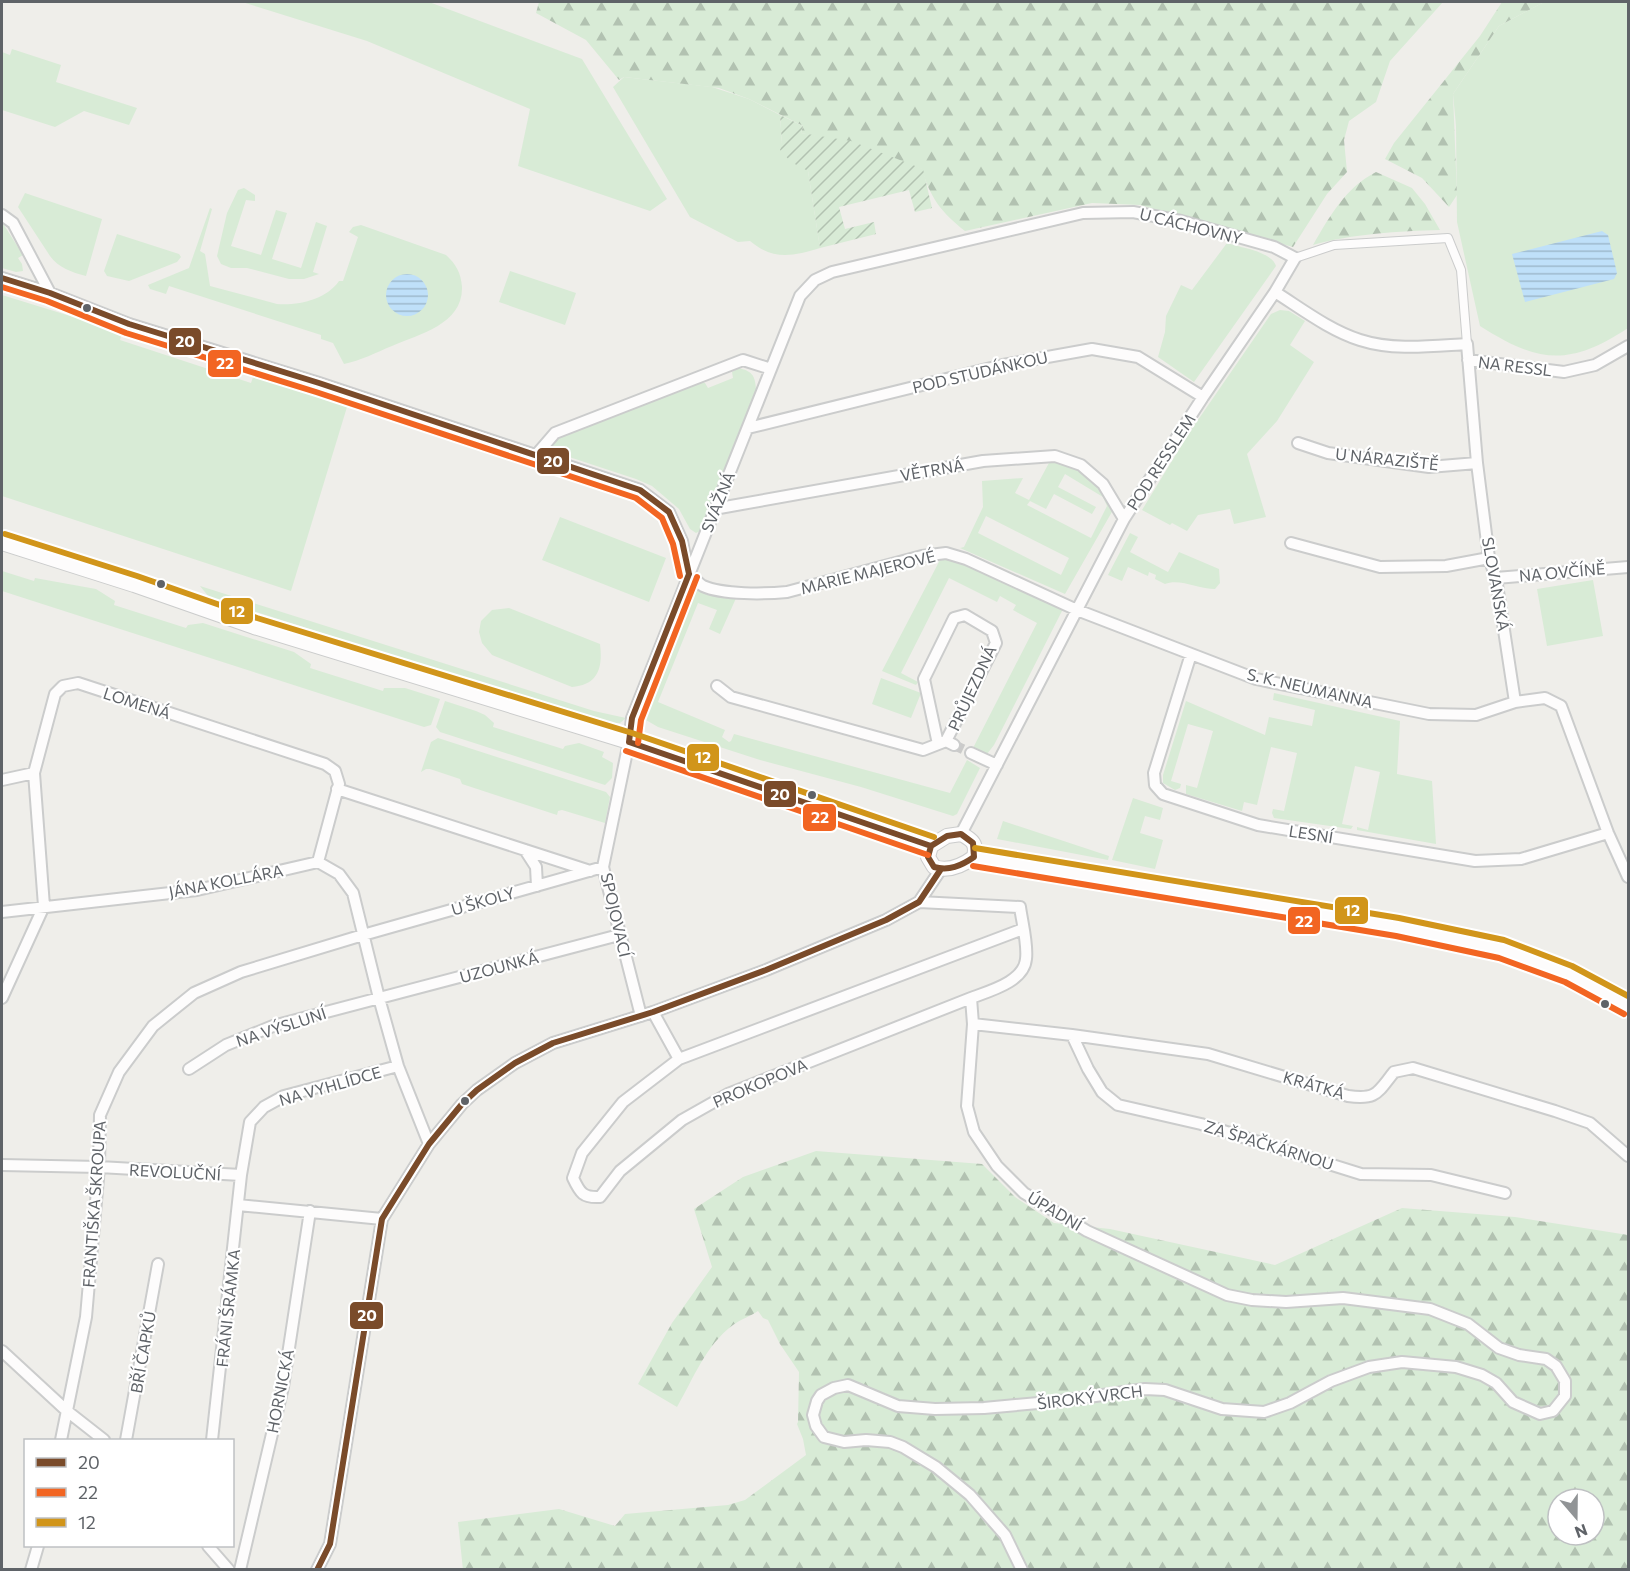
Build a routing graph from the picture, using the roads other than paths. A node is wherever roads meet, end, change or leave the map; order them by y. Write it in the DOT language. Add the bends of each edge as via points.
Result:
graph roads {
  1 [pos="2,216"];
  2 [pos="1294,258"];
  3 [pos="2,278"];
  4 [pos="1275,292"];
  5 [pos="50,293"];
  6 [pos="800,296"];
  7 [pos="1467,344"];
  8 [pos="1629,346"];
  9 [pos="1468,360"];
  10 [pos="771,369"];
  11 [pos="1203,397"];
  12 [pos="748,428"];
  13 [pos="1298,443"];
  14 [pos="536,455"];
  15 [pos="1477,464"];
  16 [pos="714,509"];
  17 [pos="1124,519"];
  18 [pos="2,543"];
  19 [pos="1291,543"];
  20 [pos="1490,558"];
  21 [pos="1629,567"];
  22 [pos="688,574"];
  23 [pos="1496,578"];
  24 [pos="1077,610"];
  25 [pos="1191,654"];
  26 [pos="717,686"];
  27 [pos="1515,702"];
  28 [pos="629,742"];
  29 [pos="946,744"];
  30 [pos="971,753"];
  31 [pos="997,765"];
  32 [pos="34,773"];
  33 [pos="2,780"];
  34 [pos="337,789"];
  35 [pos="1608,833"];
  36 [pos="961,834"];
  37 [pos="931,846"];
  38 [pos="525,850"];
  39 [pos="974,857"];
  40 [pos="318,862"];
  41 [pos="603,867"];
  42 [pos="941,869"];
  43 [pos="590,871"];
  44 [pos="1629,878"];
  45 [pos="537,886"];
  46 [pos="919,902"];
  47 [pos="44,906"];
  48 [pos="2,912"];
  49 [pos="1023,930"];
  50 [pos="363,935"];
  51 [pos="619,935"];
  52 [pos="2,998"];
  53 [pos="379,998"];
  54 [pos="971,998"];
  55 [pos="1629,1006"];
  56 [pos="653,1012"];
  57 [pos="641,1016"];
  58 [pos="973,1024"];
  59 [pos="1072,1035"];
  60 [pos="679,1059"];
  61 [pos="398,1066"];
  62 [pos="189,1069"];
  63 [pos="429,1144"];
  64 [pos="1629,1156"];
  65 [pos="2,1165"];
  66 [pos="99,1167"];
  67 [pos="241,1175"];
  68 [pos="1505,1193"];
  69 [pos="238,1205"];
  70 [pos="310,1211"];
  71 [pos="382,1219"];
  72 [pos="158,1264"];
  73 [pos="1286,1302"];
  74 [pos="2,1351"];
  75 [pos="67,1411"];
  76 [pos="61,1439"];
  77 [pos="103,1439"];
  78 [pos="126,1439"];
  79 [pos="212,1439"];
  80 [pos="38,1547"];
  81 [pos="210,1547"];
  82 [pos="32,1569"];
  83 [pos="229,1569"];
  84 [pos="240,1569"];
  85 [pos="317,1569"];
  86 [pos="1022,1569"];
  1 -- 5 [label="street" via="13,223"];
  2 -- 4 [label="street, POD RESSLEM"];
  2 -- 6 [label="street, U CÁCHOVNY" via="1274,247 1181,221 1133,212 1083,213 832,272 815,280"];
  2 -- 7 [label="street, SLOVANSKÁ" via="1334,245 1448,237 1461,270"];
  3 -- 5 [label="street"];
  4 -- 7 [label="street" via="1329,326 1361,340 1408,348"];
  4 -- 11 [label="street, POD RESSLEM"];
  5 -- 14 [label="street" via="129,324"];
  6 -- 10 [label="street, SVÁŽNÁ"];
  7 -- 9 [label="street, SLOVANSKÁ"];
  8 -- 9 [label="street, NA RESSL" via="1595,365 1564,372"];
  9 -- 15 [label="street, SLOVANSKÁ"];
  10 -- 12 [label="street, SVÁŽNÁ"];
  10 -- 14 [label="street" via="743,360 555,433"];
  11 -- 12 [label="street, POD STUDÁNKOU" via="1138,357 1092,349 1003,365"];
  11 -- 17 [label="street, POD RESSLEM"];
  12 -- 16 [label="street, SVÁŽNÁ"];
  13 -- 15 [label="street, U NÁRAZIŠTĚ" via="1328,453 1429,467"];
  14 -- 22 [label="street" via="640,490 669,512 682,541"];
  15 -- 20 [label="street, SLOVANSKÁ"];
  16 -- 17 [label="street, VĚTRNÁ" via="983,460 1055,456 1081,465 1103,484"];
  16 -- 22 [label="street, SVÁŽNÁ"];
  17 -- 24 [label="street, POD RESSLEM"];
  18 -- 28 [label="street" via="254,627"];
  19 -- 20 [label="street" via="1380,567 1446,566"];
  20 -- 23 [label="street, SLOVANSKÁ"];
  21 -- 23 [label="street, NA OVČÍNĚ"];
  22 -- 24 [label="street, MARIE MAJEROVÉ" via="703,586 764,594 787,592 946,553"];
  22 -- 28 [label="street, SVÁŽNÁ" via="632,718"];
  23 -- 27 [label="street, SLOVANSKÁ"];
  24 -- 25 [label="street, S. K. NEUMANNA"];
  24 -- 31 [label="street, POD RESSLEM"];
  25 -- 27 [label="street, S. K. NEUMANNA" via="1257,679 1429,714 1476,715"];
  25 -- 35 [label="street, LESNÍ" via="1154,773 1155,785 1163,794 1258,825 1475,861 1521,859"];
  26 -- 29 [label="street, PRŮJEZDNÁ" via="731,697 923,750"];
  27 -- 35 [label="street" via="1545,698 1561,706"];
  28 -- 37 [label="street"];
  28 -- 41 [label="street, SPOJOVACÍ"];
  29 -- 29 [label="street, PRŮJEZDNÁ" via="996,643 992,631 965,615 954,618 924,679"];
  30 -- 31 [label="street, PRŮJEZDNÁ"];
  31 -- 36 [label="street, POD RESSLEM"];
  32 -- 33 [label="street"];
  32 -- 34 [label="street, LOMENÁ" via="55,694 63,686 78,683 325,764 335,771"];
  32 -- 47 [label="street, LOMENÁ"];
  34 -- 38 [label="street"];
  34 -- 40 [label="street"];
  35 -- 44 [label="street"];
  36 -- 37 [label="street" via="946,836"];
  36 -- 39 [label="street" via="972,839 976,847"];
  37 -- 42 [label="street" via="928,857 934,867"];
  38 -- 43 [label="street"];
  38 -- 45 [label="street" via="536,867"];
  39 -- 42 [label="street" via="956,868"];
  39 -- 55 [label="street" via="1398,927 1502,949 1569,974"];
  40 -- 47 [label="street, JÁNA KOLLÁRA" via="197,890"];
  40 -- 50 [label="street" via="339,874 353,893"];
  41 -- 43 [label="street, U ŠKOLY"];
  41 -- 51 [label="street, SPOJOVACÍ"];
  42 -- 46 [label="street"];
  43 -- 45 [label="street, U ŠKOLY"];
  45 -- 50 [label="street, U ŠKOLY"];
  46 -- 49 [label="street, PROKOPOVA" via="1020,907"];
  46 -- 56 [label="street" via="886,920 766,970"];
  47 -- 48 [label="street, JÁNA KOLLÁRA"];
  47 -- 52 [label="street"];
  49 -- 54 [label="street, PROKOPOVA" via="1026,959 1022,970 1007,983"];
  49 -- 60 [label="street, PROKOPOVA"];
  50 -- 53 [label="street"];
  50 -- 66 [label="street, FRANTIŠKA ŠKROUPA" via="241,972 194,993 153,1026 119,1072 100,1115"];
  51 -- 53 [label="street, UZOUNKÁ"];
  51 -- 57 [label="street, SPOJOVACÍ"];
  53 -- 61 [label="street"];
  53 -- 62 [label="street, NA VÝSLUNÍ" via="273,1026 226,1045"];
  54 -- 58 [label="street, ÚPADNÍ"];
  54 -- 60 [label="street, PROKOPOVA" via="728,1094 682,1120 620,1171 600,1197 589,1198 579,1191 573,1178 582,1153 623,1102"];
  56 -- 57 [label="street"];
  56 -- 60 [label="street"];
  57 -- 63 [label="street" via="553,1043 515,1063 462,1104"];
  58 -- 59 [label="street, KRÁTKÁ"];
  58 -- 73 [label="street, ÚPADNÍ" via="967,1106 974,1132 997,1166 1024,1193 1087,1231 1227,1295"];
  59 -- 64 [label="street, KRÁTKÁ" via="1208,1054 1366,1098 1378,1092 1394,1072 1413,1068 1590,1123"];
  59 -- 68 [label="street, ZA ŠPAČKÁRNOU" via="1102,1092 1118,1105 1201,1124 1361,1174 1431,1175"];
  61 -- 63 [label="street"];
  61 -- 67 [label="street, NA VYHLÍDCE" via="284,1096 264,1107 250,1122"];
  63 -- 71 [label="street"];
  65 -- 66 [label="street, REVOLUČNÍ"];
  66 -- 67 [label="street, REVOLUČNÍ"];
  66 -- 75 [label="street, FRANTIŠKA ŠKROUPA" via="86,1317"];
  67 -- 69 [label="street, FRÁNI ŠRÁMKA"];
  69 -- 70 [label="street"];
  69 -- 79 [label="street, FRÁNI ŠRÁMKA"];
  70 -- 71 [label="street"];
  70 -- 84 [label="street, HORNICKÁ" via="283,1387"];
  71 -- 85 [label="street" via="330,1544"];
  72 -- 78 [label="street, BŘÍ ČAPKŮ"];
  73 -- 86 [label="street, ŠIROKÝ VRCH" via="1343,1298 1430,1310 1468,1324 1499,1348 1546,1359 1565,1381 1565,1396 1553,1411 1540,1414 1513,1402 1496,1383 1482,1375 1456,1367 1402,1362 1369,1367 1264,1412 1221,1409 1165,1390 1145,1389 1060,1401 935,1409 898,1406 848,1385 821,1395 813,1415 824,1437 844,1442 890,1442 936,1467 970,1495 1005,1535"];
  74 -- 75 [label="street"];
  75 -- 76 [label="street, FRANTIŠKA ŠKROUPA"];
  75 -- 77 [label="street"];
  80 -- 82 [label="street"];
  81 -- 83 [label="street"];
}
